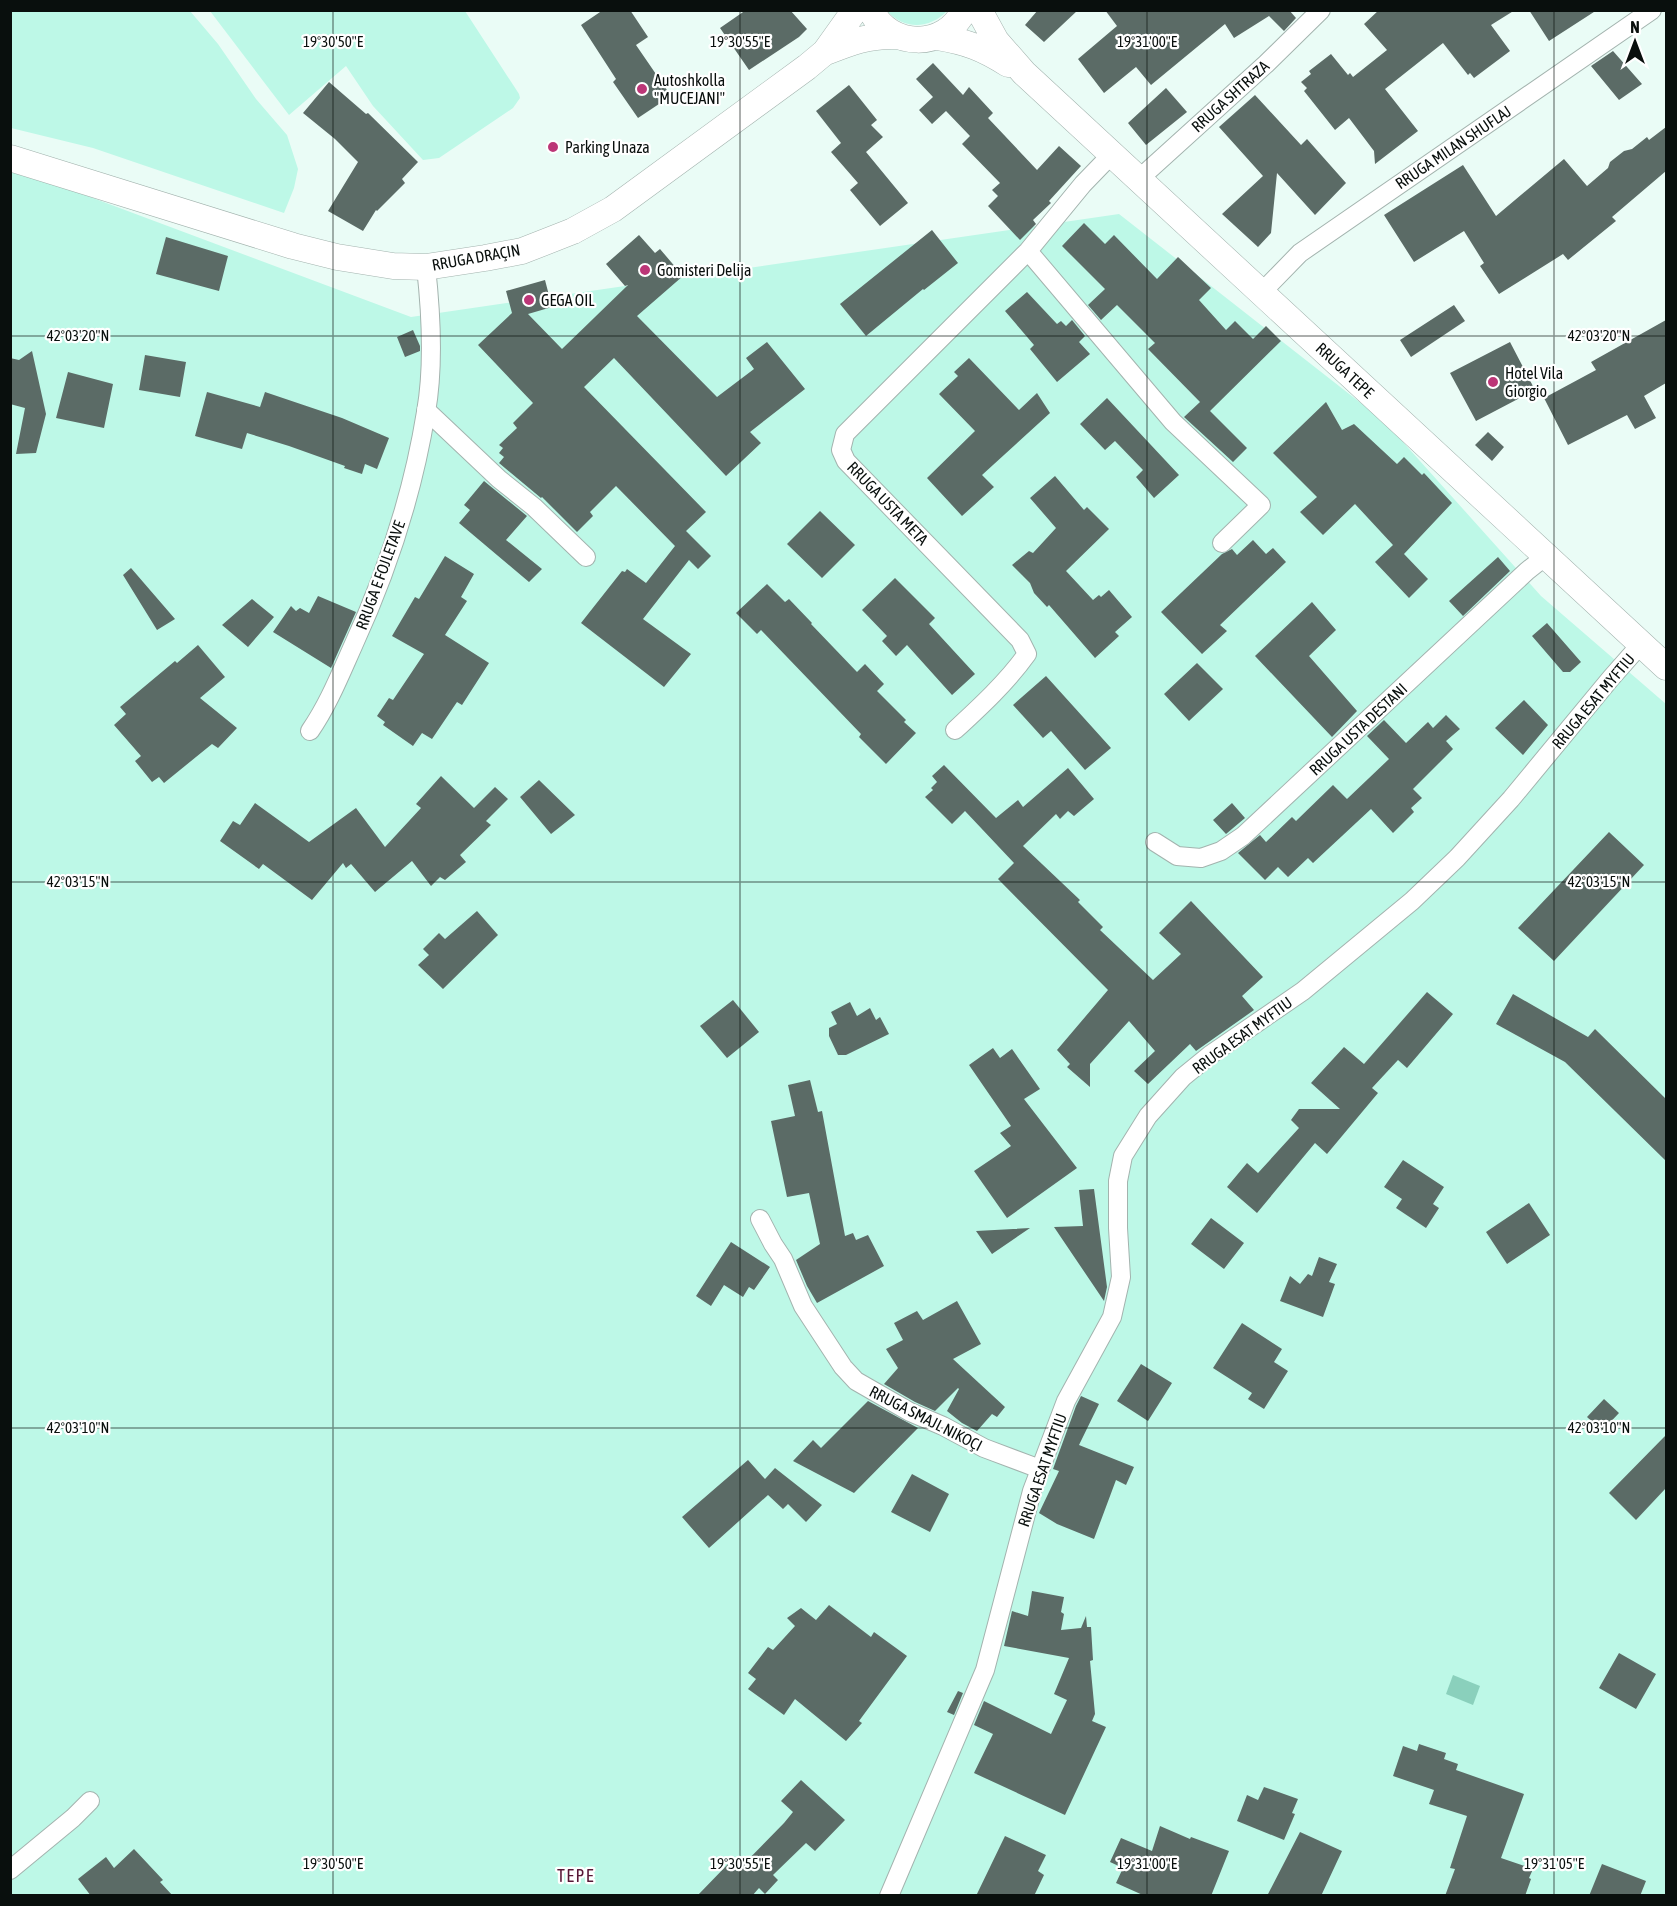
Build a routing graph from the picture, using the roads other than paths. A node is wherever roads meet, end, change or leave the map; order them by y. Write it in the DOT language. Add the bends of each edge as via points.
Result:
graph roads {
  1 [pos="855,10"];
  2 [pos="871,10"];
  3 [pos="964,10"];
  4 [pos="979,10"];
  5 [pos="1321,10"];
  6 [pos="1652,10"];
  7 [pos="896,36"];
  8 [pos="937,37"];
  9 [pos="825,52"];
  10 [pos="1024,73"];
  11 [pos="1112,154"];
  12 [pos="10,158"];
  13 [pos="1139,179"];
  14 [pos="1028,251"];
  15 [pos="426,267"];
  16 [pos="1261,293"];
  17 [pos="426,410"];
  18 [pos="1222,543"];
  19 [pos="1546,556"];
  20 [pos="586,557"];
  21 [pos="1641,644"];
  22 [pos="1666,667"];
  23 [pos="955,730"];
  24 [pos="310,731"];
  25 [pos="1155,842"];
  26 [pos="760,1218"];
  27 [pos="1040,1468"];
  28 [pos="90,1801"];
  29 [pos="10,1870"];
  30 [pos="889,1896"];
  1 -- 9 [label="main road, RRUGA DRAÇIN"];
  2 -- 7 [label="main road" via="883,28"];
  3 -- 8 [label="main road" via="951,28"];
  4 -- 10 [label="main road, RRUGA TEPE" via="996,42"];
  5 -- 13 [label="street, RRUGA SHTRAZA"];
  6 -- 16 [label="street, RRUGA MILAN SHUFLAJ" via="1300,253"];
  7 -- 8 [label="main road, RRUGA TEPE" via="910,40"];
  7 -- 9 [label="main road, RRUGA DRAÇIN" via="859,40"];
  8 -- 10 [label="main road, RRUGA TEPE" via="987,51"];
  9 -- 15 [label="main road, RRUGA DRAÇIN" via="613,209 573,231 522,251"];
  10 -- 11 [label="main road, RRUGA TEPE"];
  11 -- 13 [label="main road, RRUGA TEPE"];
  11 -- 14 [label="street, RRUGA USTA META"];
  12 -- 15 [label="main road, RRUGA DRAÇIN" via="293,246 337,257"];
  13 -- 16 [label="main road, RRUGA TEPE"];
  14 -- 18 [label="street" via="1173,422 1261,505"];
  14 -- 23 [label="street, RRUGA USTA META" via="845,434 841,450 846,460 1020,640 1027,654"];
  15 -- 17 [label="street, RRUGA E FOJLETAVE" via="430,354"];
  16 -- 19 [label="main road, RRUGA TEPE"];
  17 -- 20 [label="street"];
  17 -- 24 [label="street, RRUGA E FOJLETAVE" via="395,541 364,622 323,712"];
  19 -- 21 [label="main road, RRUGA TEPE"];
  19 -- 25 [label="street, RRUGA USTA DESTANI" via="1243,836 1221,851 1201,858 1177,856"];
  21 -- 22 [label="main road, RRUGA TEPE"];
  21 -- 27 [label="street, RRUGA ESAT MYFTIU" via="1457,858 1412,901 1303,991 1183,1077 1148,1116 1123,1156 1118,1181 1121,1277 1112,1317 1066,1401"];
  26 -- 27 [label="street, RRUGA SMAJL NIKOÇI" via="803,1306 856,1381 984,1448"];
  27 -- 30 [label="street, RRUGA ESAT MYFTIU" via="985,1670"];
  28 -- 29 [label="street"];
}
